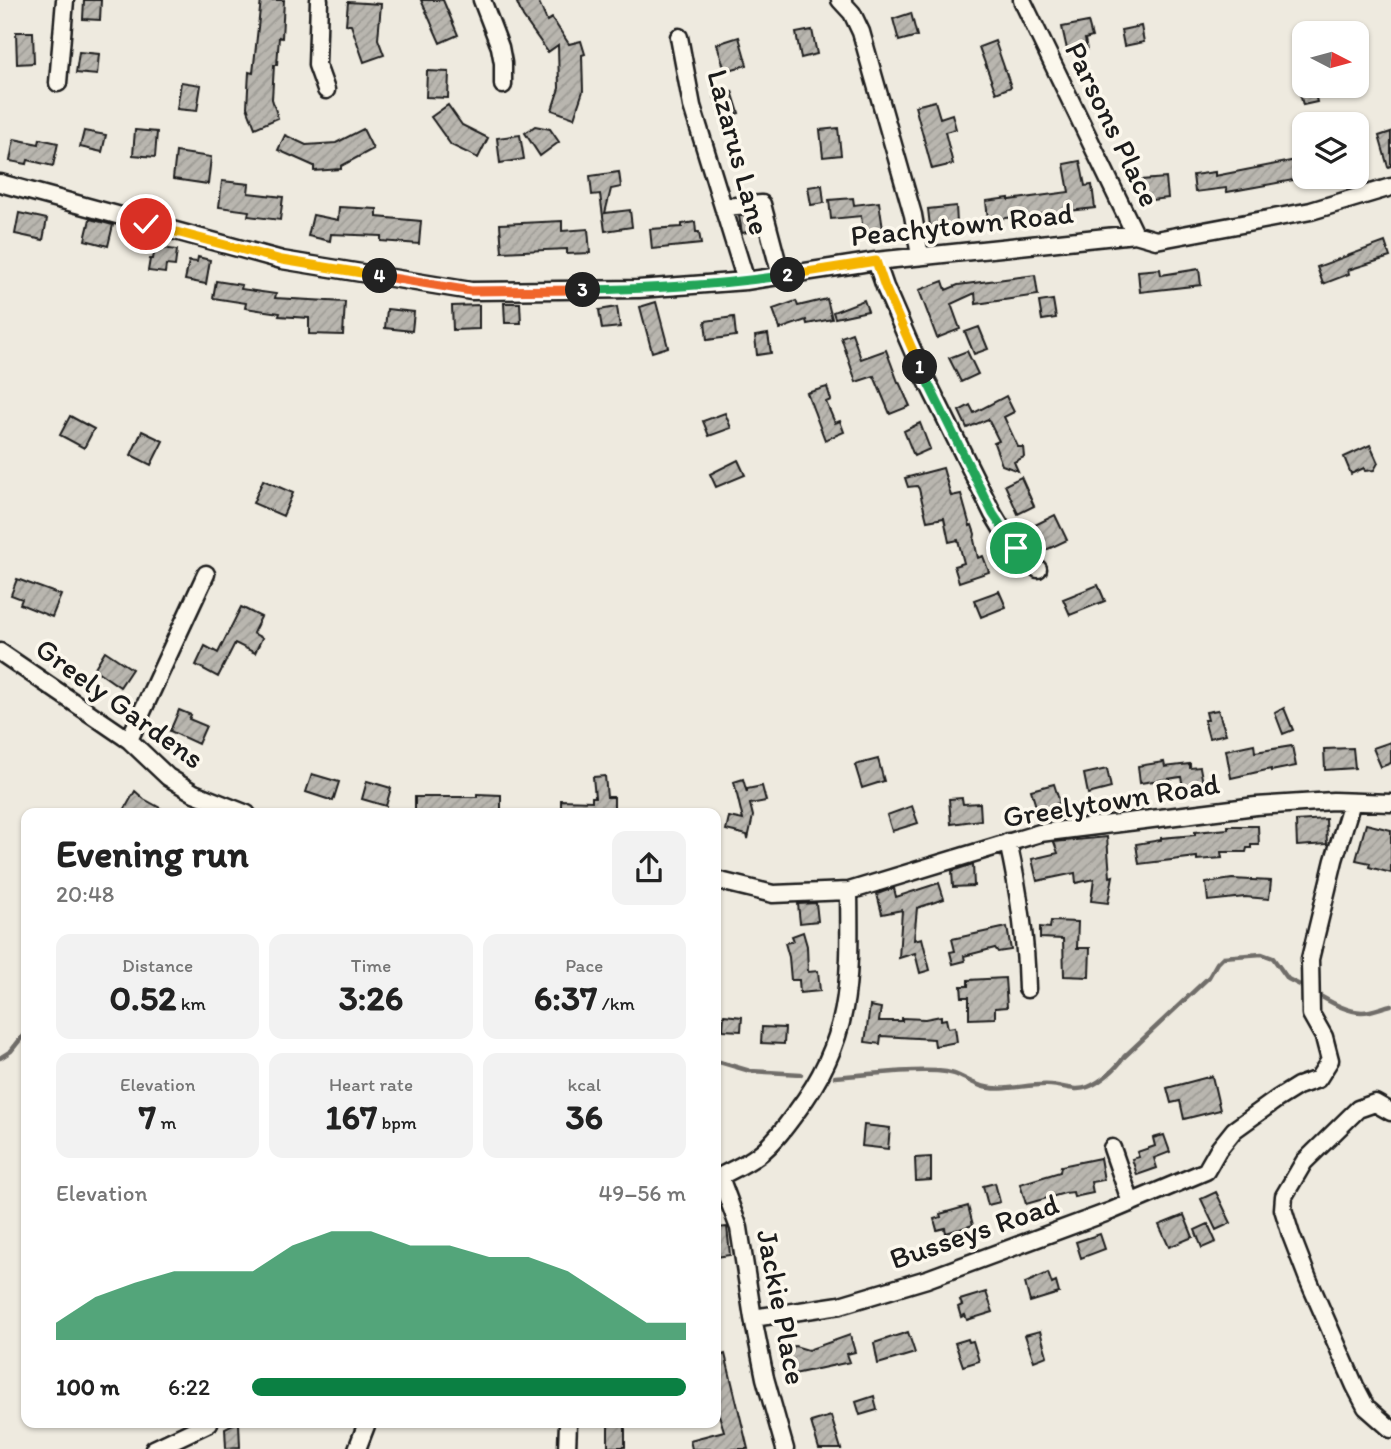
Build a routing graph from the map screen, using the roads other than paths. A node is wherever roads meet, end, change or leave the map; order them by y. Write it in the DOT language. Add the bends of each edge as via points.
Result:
graph roads {
  1 [pos="65,0"];
  2 [pos="320,0"];
  3 [pos="482,0"];
  4 [pos="839,0"];
  5 [pos="1022,0"];
  6 [pos="680,37"];
  7 [pos="58,83"];
  8 [pos="503,85"];
  9 [pos="326,90"];
  10 [pos="0,183"];
  11 [pos="1391,187"];
  12 [pos="723,207"];
  13 [pos="1135,234"];
  14 [pos="919,256"];
  15 [pos="876,261"];
  16 [pos="781,276"];
  17 [pos="746,281"];
  18 [pos="1038,569"];
  19 [pos="206,575"];
  20 [pos="0,652"];
  21 [pos="129,740"];
  22 [pos="1352,802"];
  23 [pos="1391,803"];
  24 [pos="232,808"];
  25 [pos="1008,842"];
  26 [pos="721,881"];
  27 [pos="849,891"];
  28 [pos="1027,989"];
  29 [pos="1391,1112"];
  30 [pos="1112,1148"];
  31 [pos="721,1176"];
  32 [pos="721,1185"];
  33 [pos="1131,1203"];
  34 [pos="753,1318"];
  35 [pos="198,1428"];
  36 [pos="365,1428"];
  37 [pos="568,1428"];
  38 [pos="1391,1429"];
  39 [pos="154,1449"];
  40 [pos="357,1449"];
  41 [pos="568,1449"];
  42 [pos="785,1449"];
  1 -- 7 [label="street"];
  2 -- 9 [label="street" via="317,65"];
  3 -- 8 [label="street" via="500,47"];
  4 -- 14 [label="street" via="861,32 913,215"];
  5 -- 13 [label="street, Parsons Place"];
  6 -- 12 [label="street, Lazarus Lane" via="692,106"];
  10 -- 17 [label="street, Peachytown Road" via="282,260 471,291 639,289"];
  11 -- 13 [label="street, Peachytown Road" via="1311,211 1156,240"];
  12 -- 16 [label="street" via="762,204"];
  12 -- 17 [label="street, Lazarus Lane"];
  13 -- 14 [label="street, Peachytown Road"];
  14 -- 15 [label="street, Peachytown Road"];
  15 -- 16 [label="street, Peachytown Road"];
  15 -- 18 [label="street" via="918,363 987,503 1008,539"];
  16 -- 17 [label="street, Peachytown Road"];
  19 -- 21 [label="street"];
  20 -- 21 [label="street, Greely Gardens"];
  21 -- 24 [label="street, Greely Gardens" via="168,777"];
  22 -- 23 [label="street, Greelytown Road"];
  22 -- 25 [label="street, Greelytown Road" via="1256,806 1040,833"];
  22 -- 33 [label="street, Busseys Road" via="1310,960 1311,1014 1330,1060 1318,1079 1298,1086 1234,1130 1206,1171"];
  25 -- 27 [label="street, Greelytown Road"];
  25 -- 28 [label="street" via="1018,886"];
  26 -- 27 [label="street" via="773,894"];
  27 -- 31 [label="street" via="850,974 842,1025 825,1068 792,1117 758,1155"];
  29 -- 38 [label="street" via="1375,1103 1358,1109 1304,1162 1284,1196 1283,1209 1355,1386 1366,1407"];
  30 -- 33 [label="street"];
  32 -- 34 [label="street, Jackie Place" via="739,1227"];
  33 -- 34 [label="street, Busseys Road" via="926,1279 840,1305"];
  34 -- 42 [label="street, Jackie Place"];
  35 -- 39 [label="street"];
  36 -- 40 [label="street"];
  37 -- 41 [label="street"];
}
